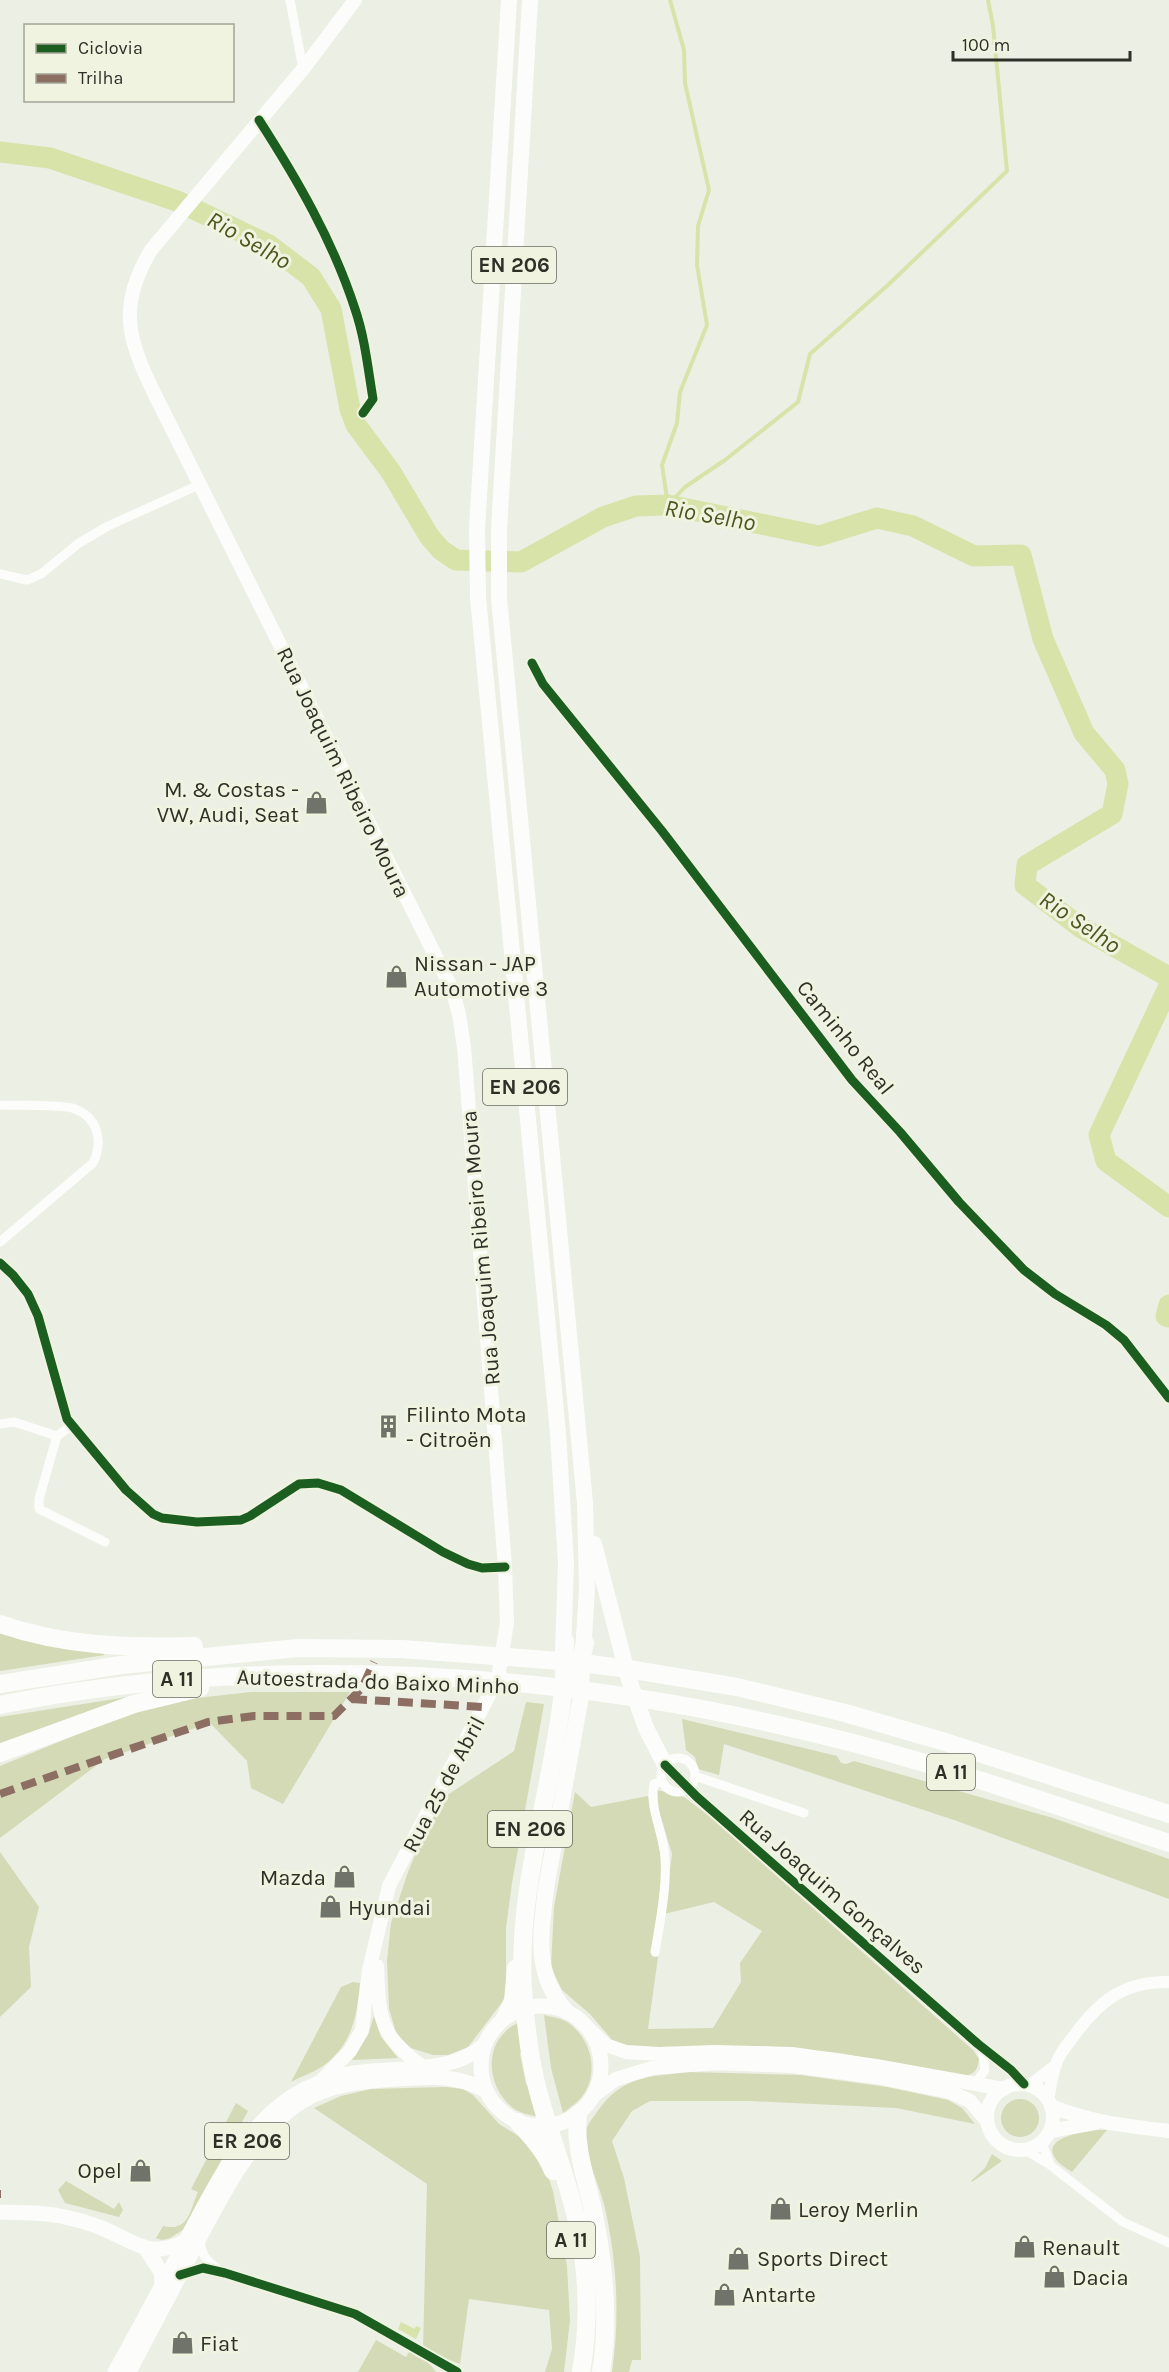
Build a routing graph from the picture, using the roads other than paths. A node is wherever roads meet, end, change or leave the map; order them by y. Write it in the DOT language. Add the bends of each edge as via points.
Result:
graph roads {
  1 [pos="290,0"];
  2 [pos="355,0"];
  3 [pos="509,0"];
  4 [pos="530,0"];
  5 [pos="303,69"];
  6 [pos="259,120"];
  7 [pos="363,413"];
  8 [pos="201,484"];
  9 [pos="0,574"];
  10 [pos="0,1105"];
  11 [pos="0,1242"];
  12 [pos="0,1263"];
  13 [pos="0,1424"];
  14 [pos="71,1426"];
  15 [pos="57,1436"];
  16 [pos="585,1503"];
  17 [pos="105,1542"];
  18 [pos="504,1561"];
  19 [pos="0,1624"];
  20 [pos="565,1641"];
  21 [pos="585,1643"];
  22 [pos="299,1648"];
  23 [pos="322,1675"];
  24 [pos="0,1684"];
  25 [pos="0,1705"];
  26 [pos="0,1753"];
  27 [pos="663,1773"];
  28 [pos="695,1776"];
  29 [pos="689,1789"];
  30 [pos="804,1813"];
  31 [pos="1169,1814"];
  32 [pos="1169,1843"];
  33 [pos="375,1940"];
  34 [pos="655,1952"];
  35 [pos="1169,1982"];
  36 [pos="566,2011"];
  37 [pos="511,2014"];
  38 [pos="589,2029"];
  39 [pos="978,2043"];
  40 [pos="484,2045"];
  41 [pos="1056,2065"];
  42 [pos="423,2067"];
  43 [pos="321,2081"];
  44 [pos="974,2085"];
  45 [pos="1026,2085"];
  46 [pos="1004,2089"];
  47 [pos="485,2090"];
  48 [pos="593,2096"];
  49 [pos="1049,2103"];
  50 [pos="573,2117"];
  51 [pos="987,2121"];
  52 [pos="518,2122"];
  53 [pos="1103,2122"];
  54 [pos="1169,2131"];
  55 [pos="1046,2136"];
  56 [pos="1025,2150"];
  57 [pos="1050,2165"];
  58 [pos="0,2211"];
  59 [pos="193,2239"];
  60 [pos="1169,2243"];
  61 [pos="147,2249"];
  62 [pos="225,2273"];
  63 [pos="180,2275"];
  64 [pos="162,2284"];
  65 [pos="115,2372"];
  66 [pos="129,2372"];
  67 [pos="457,2372"];
  68 [pos="572,2372"];
  69 [pos="581,2372"];
  70 [pos="591,2372"];
  71 [pos="601,2372"];
  1 -- 5 [label="street"];
  2 -- 5 [label="main road, Rua Joaquim Ribeiro Moura"];
  3 -- 20 [label="highway, EN 206" via="477,529 478,597 557,1423 564,1526"];
  4 -- 16 [label="highway, EN 206" via="498,530 499,598"];
  5 -- 6 [label="main road, Rua Joaquim Ribeiro Moura"];
  6 -- 7 [label="street" via="311,207 356,309 373,399"];
  6 -- 8 [label="main road, Rua Joaquim Ribeiro Moura" via="151,250 134,283 131,332 140,363"];
  8 -- 9 [label="street" via="108,526 79,543 41,574 27,580"];
  8 -- 18 [label="main road, Rua Joaquim Ribeiro Moura" via="452,989 465,1059"];
  10 -- 11 [label="street" via="74,1108 93,1123 99,1136 93,1163"];
  12 -- 14 [label="street" via="28,1294 38,1316"];
  13 -- 15 [label="street" via="14,1422"];
  14 -- 15 [label="street"];
  14 -- 18 [label="street" via="126,1490 162,1518 241,1520 299,1484 318,1483 341,1490 468,1564 482,1568"];
  15 -- 17 [label="street" via="39,1509"];
  16 -- 21 [label="highway, EN 206"];
  16 -- 27 [label="highway" via="629,1680"];
  18 -- 33 [label="main road, Rua 25 de Abril" via="507,1623 498,1678 389,1886"];
  19 -- 22 [label="highway" via="95,1645"];
  20 -- 37 [label="highway, EN 206" via="524,1864"];
  20 -- 69 [label="highway, A 11" via="562,1699 534,1845 522,1941 527,2034 534,2075 579,2232 586,2296"];
  21 -- 36 [label="highway, EN 206" via="580,1702 543,1918 542,1962 546,1982"];
  21 -- 70 [label="highway, A 11" via="544,1845 532,1957 544,2071 589,2230 597,2295"];
  22 -- 24 [label="highway, Autoestrada do Baixo Minho / A 11" via="121,1665"];
  22 -- 31 [label="highway, Autoestrada do Baixo Minho / A 11" via="356,1647 554,1660 737,1687 920,1734"];
  23 -- 25 [label="highway, Autoestrada do Baixo Minho / A 11" via="165,1680"];
  23 -- 26 [label="highway, A 11" via="158,1696"];
  23 -- 32 [label="highway, Autoestrada do Baixo Minho / A 11" via="523,1684 647,1699 730,1715 838,1739 935,1767"];
  27 -- 28 [label="street" via="673,1759 683,1759 692,1766"];
  27 -- 29 [label="street, Rua Joaquim Gonçalves"];
  27 -- 29 [label="street" via="665,1786 674,1792"];
  27 -- 34 [label="street" via="654,1784 652,1796 666,1877"];
  28 -- 29 [label="street"];
  28 -- 30 [label="street"];
  29 -- 39 [label="street, Rua Joaquim Gonçalves"];
  33 -- 42 [label="main road, Rua 25 de Abril" via="380,2008 386,2032"];
  33 -- 43 [label="main road, Rua 25 de Abril" via="362,2030 350,2051"];
  35 -- 41 [label="street" via="1126,1988 1104,2002 1083,2023"];
  36 -- 37 [label="main road" via="541,2006"];
  36 -- 38 [label="main road"];
  37 -- 40 [label="main road" via="496,2026"];
  38 -- 44 [label="main road" via="606,2045 626,2052 792,2054"];
  38 -- 48 [label="main road" via="601,2062 600,2080"];
  39 -- 44 [label="street" via="985,2070"];
  39 -- 45 [label="street, Rua Joaquim Gonçalves"];
  40 -- 42 [label="main road, Rua 25 de Abril / ER 206" via="458,2062"];
  40 -- 47 [label="main road" via="481,2068"];
  41 -- 45 [label="street"];
  41 -- 49 [label="street"];
  42 -- 43 [label="main road, Rua 25 de Abril / ER 206" via="369,2070"];
  43 -- 59 [label="main road, Rua 25 de Abril / ER 206" via="296,2093 260,2125 233,2159"];
  44 -- 46 [label="main road"];
  45 -- 46 [label="main road"];
  45 -- 49 [label="main road" via="1039,2090"];
  46 -- 51 [label="main road" via="992,2101"];
  47 -- 52 [label="main road" via="504,2115"];
  47 -- 59 [label="main road, Rua 25 de Abril / ER 206" via="457,2078 370,2080 324,2091 301,2102 267,2133"];
  48 -- 50 [label="main road"];
  48 -- 51 [label="main road" via="628,2073 652,2068 716,2063 793,2066 950,2092 970,2101"];
  49 -- 53 [label="main road" via="1068,2113"];
  49 -- 55 [label="main road" via="1053,2118"];
  50 -- 52 [label="main road" via="544,2127"];
  50 -- 71 [label="highway" via="603,2275 605,2324"];
  51 -- 56 [label="main road" via="1001,2145"];
  52 -- 68 [label="highway, A 11" via="547,2157 566,2215 575,2278"];
  53 -- 54 [label="main road"];
  53 -- 55 [label="main road"];
  55 -- 56 [label="main road"];
  55 -- 57 [label="street"];
  56 -- 57 [label="street"];
  57 -- 60 [label="street" via="1123,2222"];
  58 -- 61 [label="main road" via="57,2215 104,2229"];
  59 -- 61 [label="main road" via="174,2248"];
  59 -- 62 [label="street" via="205,2260"];
  59 -- 63 [label="main road, Rua 25 de Abril / ER 206"];
  59 -- 64 [label="main road, Rua 25 de Abril / ER 206"];
  61 -- 64 [label="main road" via="161,2272"];
  62 -- 63 [label="street" via="203,2268"];
  62 -- 67 [label="street" via="355,2314"];
  63 -- 66 [label="main road, Rua 25 de Abril / ER 206"];
  64 -- 65 [label="main road, Rua 25 de Abril / ER 206"];
}
